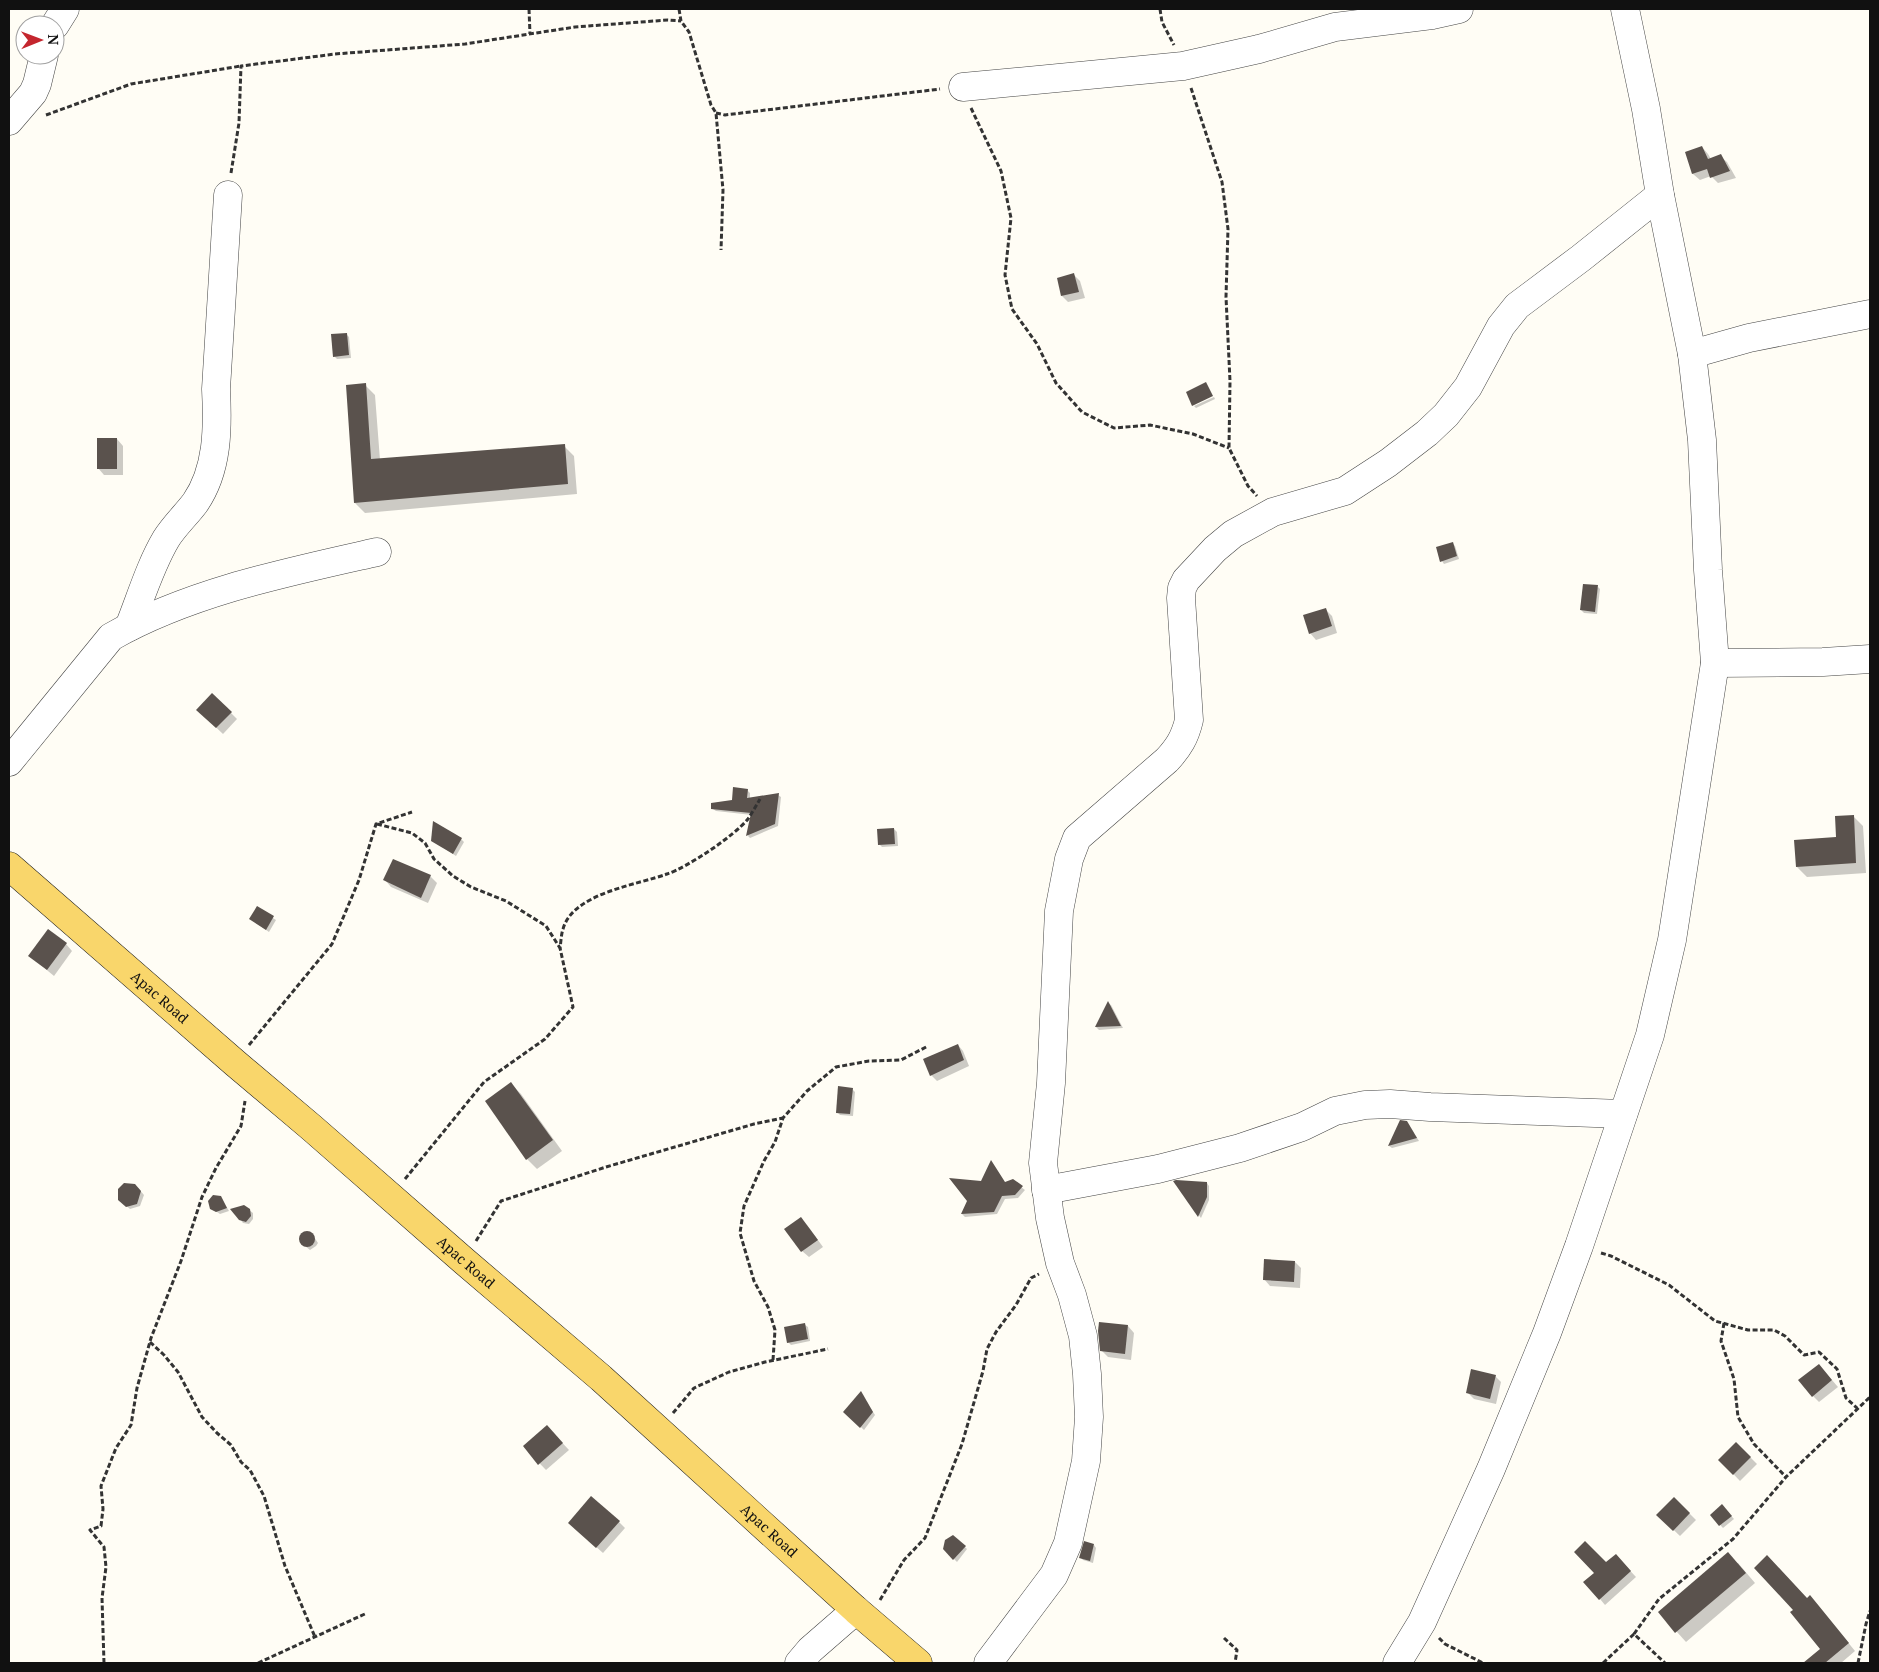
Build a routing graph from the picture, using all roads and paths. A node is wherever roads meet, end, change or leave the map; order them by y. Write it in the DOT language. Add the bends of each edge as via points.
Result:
graph roads {
  1 [pos="529,9"];
  2 [pos="679,9"];
  3 [pos="1160,9"];
  4 [pos="1458,9"];
  5 [pos="1626,9"];
  6 [pos="680,22"];
  7 [pos="530,34"];
  8 [pos="42,65"];
  9 [pos="241,66"];
  10 [pos="1184,66"];
  11 [pos="963,87"];
  12 [pos="716,113"];
  13 [pos="44,115"];
  14 [pos="9,121"];
  15 [pos="228,195"];
  16 [pos="1660,195"];
  17 [pos="721,250"];
  18 [pos="1870,314"];
  19 [pos="1692,354"];
  20 [pos="1229,448"];
  21 [pos="1273,512"];
  22 [pos="377,552"];
  23 [pos="129,627"];
  24 [pos="1870,659"];
  25 [pos="1715,663"];
  26 [pos="9,762"];
  27 [pos="760,799"];
  28 [pos="412,812"];
  29 [pos="376,824"];
  30 [pos="9,866"];
  31 [pos="560,948"];
  32 [pos="928,1046"];
  33 [pos="235,1063"];
  34 [pos="246,1094"];
  35 [pos="1623,1114"];
  36 [pos="783,1118"];
  37 [pos="1046,1190"];
  38 [pos="391,1197"];
  39 [pos="1578,1246"];
  40 [pos="464,1261"];
  41 [pos="1060,1263"];
  42 [pos="1724,1324"];
  43 [pos="150,1342"];
  44 [pos="828,1349"];
  45 [pos="773,1360"];
  46 [pos="1870,1397"];
  47 [pos="1857,1408"];
  48 [pos="658,1431"];
  49 [pos="1786,1477"];
  50 [pos="1870,1611"];
  51 [pos="367,1613"];
  52 [pos="862,1615"];
  53 [pos="1422,1622"];
  54 [pos="1634,1634"];
  55 [pos="314,1637"];
  56 [pos="1224,1638"];
  57 [pos="104,1663"];
  58 [pos="258,1663"];
  59 [pos="799,1663"];
  60 [pos="918,1663"];
  61 [pos="988,1663"];
  62 [pos="1235,1663"];
  63 [pos="1397,1663"];
  64 [pos="1484,1663"];
  65 [pos="1603,1663"];
  66 [pos="1665,1663"];
  67 [pos="1858,1663"];
  1 -- 7 [label="path"];
  2 -- 6 [label="path"];
  3 -- 10 [label="path" via="1162,22"];
  4 -- 10 [label="street" via="1335,27"];
  5 -- 16 [label="street"];
  6 -- 7 [label="path" via="668,20 575,27"];
  6 -- 12 [label="path" via="688,32"];
  7 -- 9 [label="path" via="465,44 335,54"];
  8 -- 14 [label="street" via="33,94"];
  9 -- 13 [label="path" via="131,84"];
  9 -- 15 [label="path" via="238,123"];
  10 -- 11 [label="street"];
  10 -- 20 [label="path" via="1222,182 1228,229"];
  11 -- 12 [label="path" via="725,115"];
  11 -- 20 [label="path" via="1001,171 1011,218 1005,275 1012,309 1037,344 1056,383 1082,412 1114,428 1150,425 1193,434"];
  12 -- 17 [label="path" via="723,190"];
  15 -- 23 [label="street" via="216,389 216,445 211,471 196,502 167,537 154,561"];
  16 -- 19 [label="street"];
  16 -- 21 [label="street" via="1517,306 1500,326 1468,387 1446,416 1426,433 1345,491"];
  18 -- 19 [label="street" via="1749,338"];
  19 -- 25 [label="street" via="1702,440"];
  20 -- 21 [label="path" via="1248,486"];
  21 -- 37 [label="street" via="1233,534 1186,580 1181,598 1189,720 1186,734 1167,760 1077,838 1069,859 1059,911 1044,1164"];
  22 -- 23 [label="street" via="293,571 193,600"];
  23 -- 26 [label="street" via="111,637"];
  24 -- 25 [label="street"];
  25 -- 35 [label="street" via="1672,940 1650,1035"];
  27 -- 31 [label="path" via="747,819 707,852 668,874 602,893 574,911 563,928"];
  28 -- 29 [label="path"];
  29 -- 31 [label="path" via="412,833 453,876 506,901 546,926"];
  29 -- 33 [label="path" via="359,880 332,944"];
  30 -- 33 [label="main road, Apac Road"];
  31 -- 38 [label="path" via="573,1007 545,1039 484,1082"];
  32 -- 36 [label="path" via="901,1060 836,1067 807,1091"];
  33 -- 38 [label="main road, Apac Road"];
  34 -- 43 [label="path" via="241,1126 202,1197"];
  35 -- 37 [label="street" via="1365,1105 1335,1111 1302,1127 1240,1148 1158,1169"];
  35 -- 39 [label="street"];
  36 -- 40 [label="path" via="606,1167 501,1201"];
  36 -- 45 [label="path" via="744,1206 740,1233 754,1281 768,1307 775,1330"];
  37 -- 41 [label="street"];
  38 -- 40 [label="main road, Apac Road"];
  39 -- 42 [label="path" via="1612,1256 1669,1285 1715,1321"];
  39 -- 53 [label="street" via="1547,1333 1491,1469"];
  40 -- 48 [label="main road, Apac Road"];
  41 -- 52 [label="path" via="1031,1278 987,1349 962,1444 925,1538"];
  41 -- 61 [label="street" via="1083,1336 1089,1417 1086,1461 1068,1543 1054,1575"];
  42 -- 47 [label="path" via="1748,1330 1774,1330 1804,1355 1819,1352 1837,1369 1846,1398"];
  42 -- 49 [label="path" via="1721,1341 1734,1379 1738,1417 1754,1444"];
  43 -- 55 [label="path" via="173,1366 202,1416 250,1470 264,1496 285,1566"];
  43 -- 57 [label="path" via="131,1425 116,1448 100,1486 101,1526 90,1530 104,1547"];
  44 -- 45 [label="path"];
  45 -- 48 [label="path" via="729,1372 694,1388"];
  46 -- 47 [label="path"];
  47 -- 49 [label="path"];
  48 -- 52 [label="main road, Apac Road"];
  49 -- 54 [label="path" via="1733,1539 1659,1599"];
  50 -- 67 [label="path"];
  51 -- 55 [label="path"];
  52 -- 59 [label="street" via="810,1650"];
  52 -- 60 [label="main road, Apac Road"];
  53 -- 63 [label="street"];
  53 -- 64 [label="path" via="1445,1644"];
  54 -- 65 [label="path"];
  54 -- 66 [label="path"];
  55 -- 58 [label="path"];
  56 -- 62 [label="path" via="1237,1650"];
}
